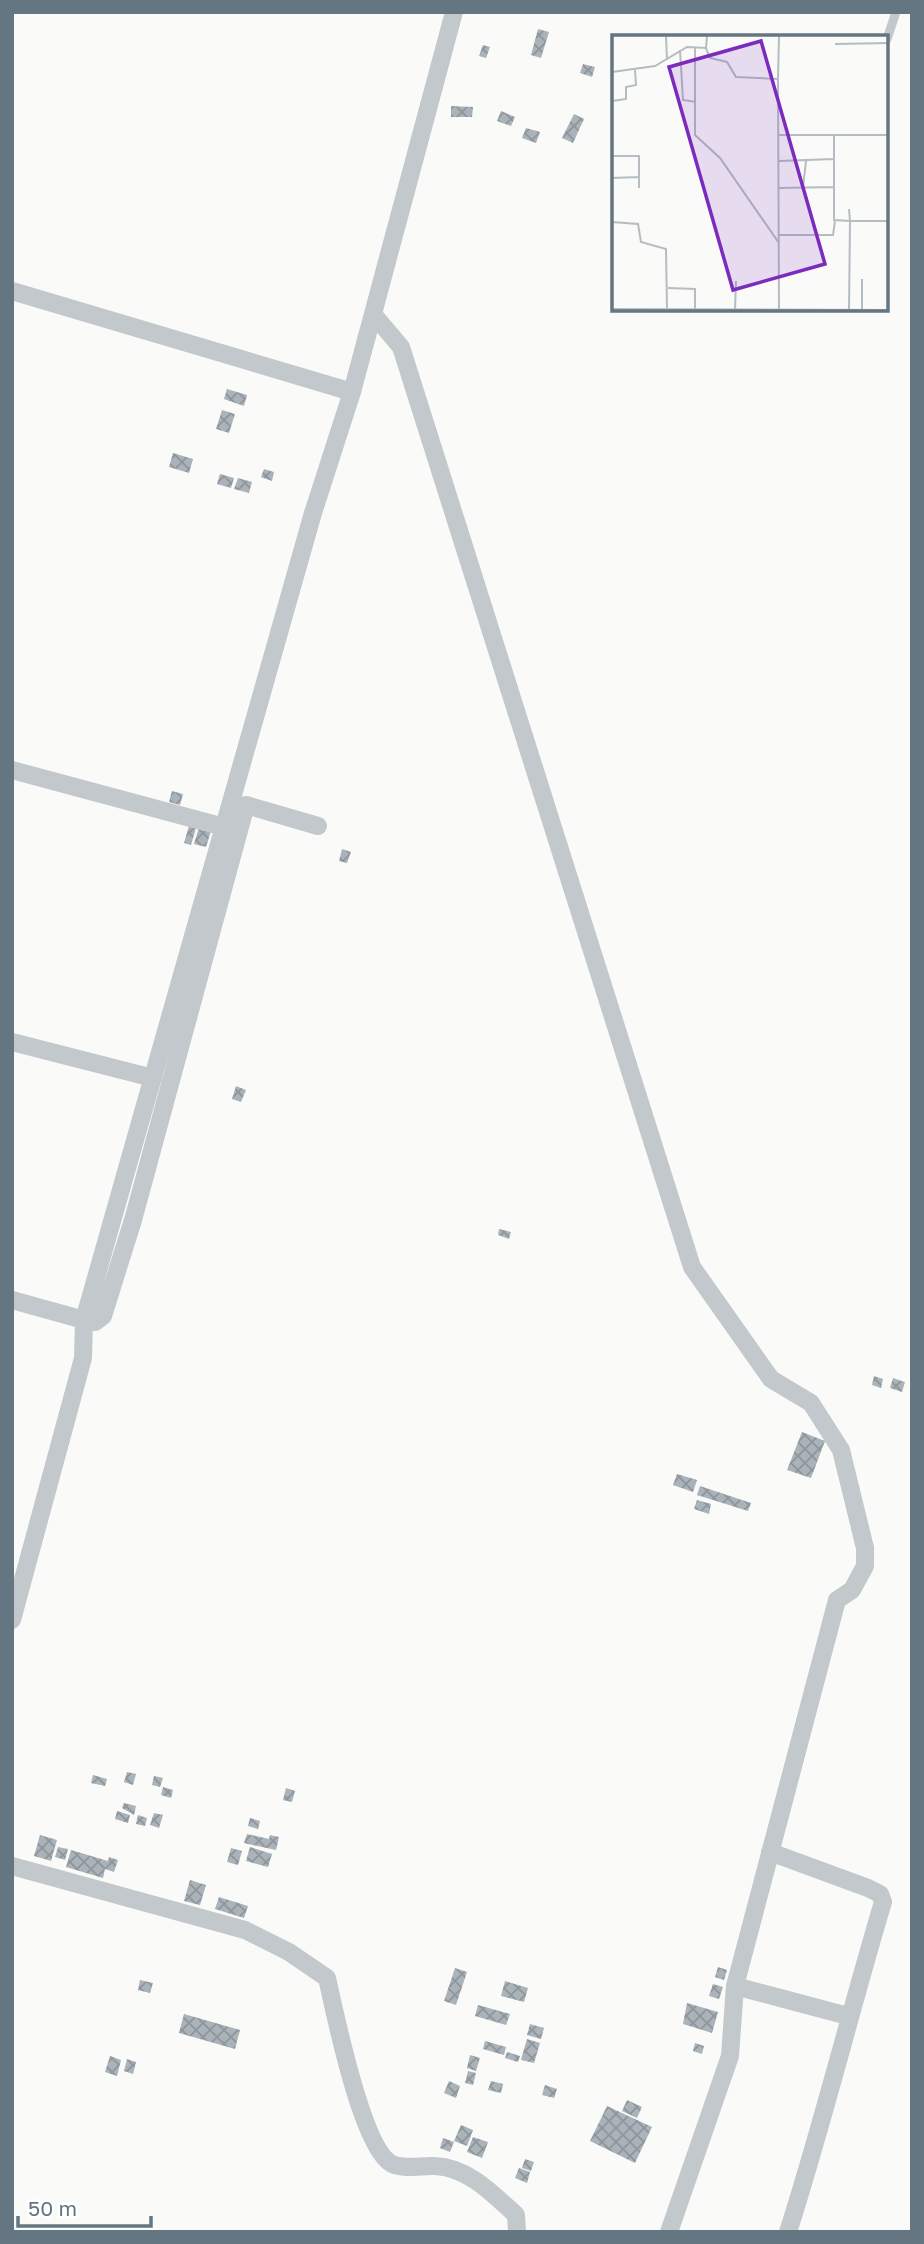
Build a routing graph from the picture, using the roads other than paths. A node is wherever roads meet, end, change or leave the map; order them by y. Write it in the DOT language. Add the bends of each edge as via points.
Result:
graph roads {
  1 [pos="454,12"];
  2 [pos="896,12"];
  3 [pos="888,35"];
  4 [pos="12,291"];
  5 [pos="373,314"];
  6 [pos="352,391"];
  7 [pos="12,770"];
  8 [pos="317,826"];
  9 [pos="224,827"];
  10 [pos="12,1042"];
  11 [pos="153,1079"];
  12 [pos="12,1300"];
  13 [pos="84,1320"];
  14 [pos="12,1620"];
  15 [pos="770,1852"];
  16 [pos="12,1866"];
  17 [pos="735,1986"];
  18 [pos="848,2016"];
  19 [pos="517,2232"];
  20 [pos="669,2232"];
  21 [pos="788,2232"];
  1 -- 5 [label="street"];
  2 -- 3 [label="lane"];
  4 -- 6 [label="street"];
  5 -- 6 [label="street"];
  5 -- 15 [label="street" via="401,347 692,1266 771,1379 811,1403 841,1450 865,1548 865,1566 852,1590 837,1600"];
  6 -- 9 [label="street"];
  7 -- 9 [label="street"];
  8 -- 13 [label="street" via="246,805 107,1304 95,1322"];
  9 -- 11 [label="street"];
  10 -- 11 [label="street"];
  11 -- 13 [label="street"];
  12 -- 13 [label="street"];
  13 -- 14 [label="street" via="83,1358"];
  15 -- 17 [label="street"];
  15 -- 18 [label="street" via="880,1894 883,1902"];
  16 -- 19 [label="street" via="245,1930 327,1978 373,2141 392,2164 414,2168 438,2165 480,2181 516,2216"];
  17 -- 18 [label="street"];
  17 -- 20 [label="street" via="730,2056"];
  18 -- 21 [label="street" via="820,2132"];
}
